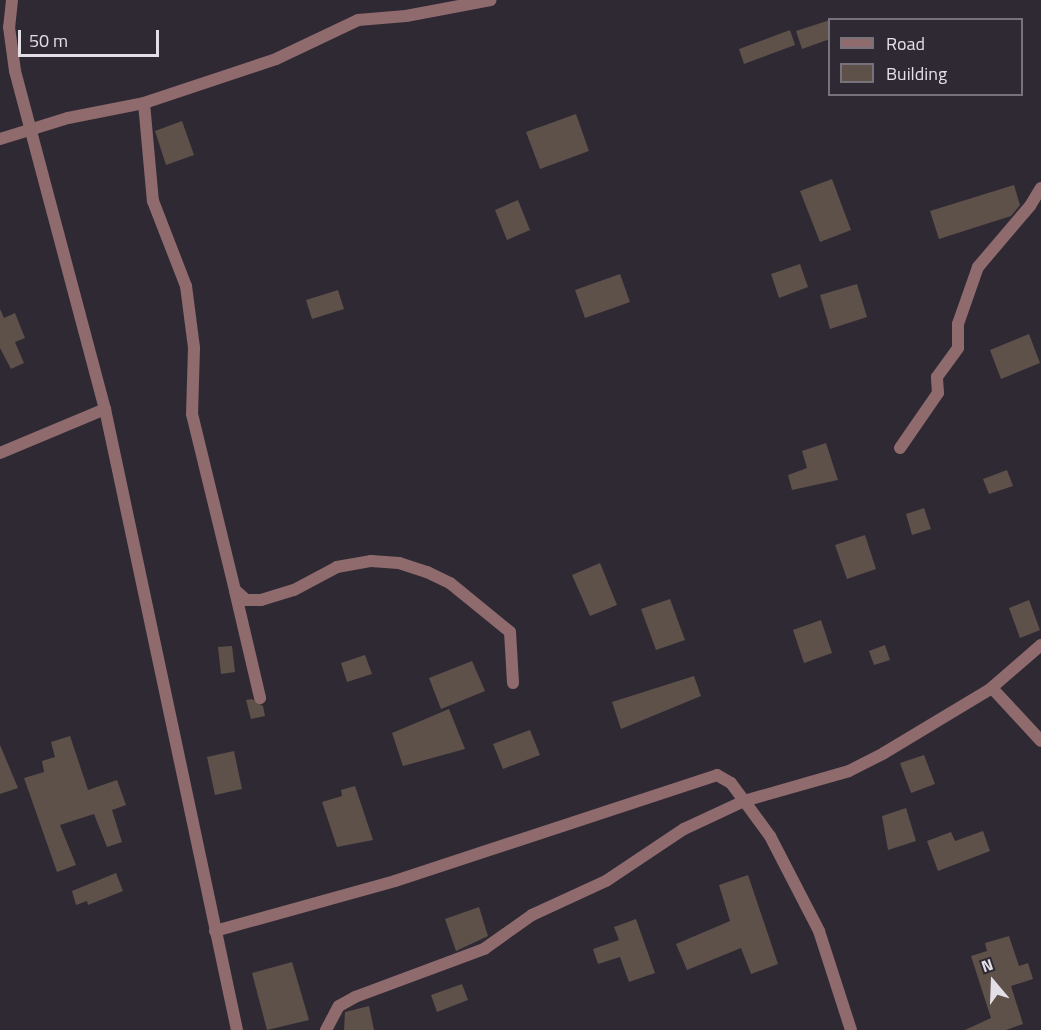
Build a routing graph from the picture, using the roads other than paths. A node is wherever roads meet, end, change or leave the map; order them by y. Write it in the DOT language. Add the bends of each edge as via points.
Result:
graph roads {
  1 [pos="12,0"];
  2 [pos="491,0"];
  3 [pos="144,103"];
  4 [pos="30,130"];
  5 [pos="0,139"];
  6 [pos="1041,188"];
  7 [pos="105,409"];
  8 [pos="900,448"];
  9 [pos="0,453"];
  10 [pos="235,590"];
  11 [pos="1041,645"];
  12 [pos="513,682"];
  13 [pos="992,688"];
  14 [pos="260,698"];
  15 [pos="1041,741"];
  16 [pos="744,801"];
  17 [pos="214,931"];
  18 [pos="237,1030"];
  19 [pos="326,1030"];
  20 [pos="851,1030"];
  1 -- 4 [label="street" via="9,27 15,71"];
  2 -- 3 [label="street" via="406,16 358,20 276,59"];
  3 -- 4 [label="street"];
  3 -- 10 [label="street" via="153,201 186,286 194,348 192,414"];
  4 -- 5 [label="street"];
  4 -- 7 [label="street"];
  6 -- 8 [label="street" via="978,267 958,324 958,348 937,376 938,393"];
  7 -- 9 [label="street"];
  7 -- 17 [label="street"];
  10 -- 12 [label="street" via="246,600 261,600 294,590 337,567 371,561 399,563 427,572 450,583 510,632"];
  10 -- 14 [label="street"];
  11 -- 13 [label="street"];
  13 -- 15 [label="street"];
  13 -- 16 [label="street" via="849,771"];
  16 -- 17 [label="street" via="731,783 717,775 704,776 395,881"];
  16 -- 19 [label="street" via="684,829 606,881 532,915 484,949 355,997 339,1006"];
  16 -- 20 [label="street" via="770,836 819,931"];
  17 -- 18 [label="street"];
}
